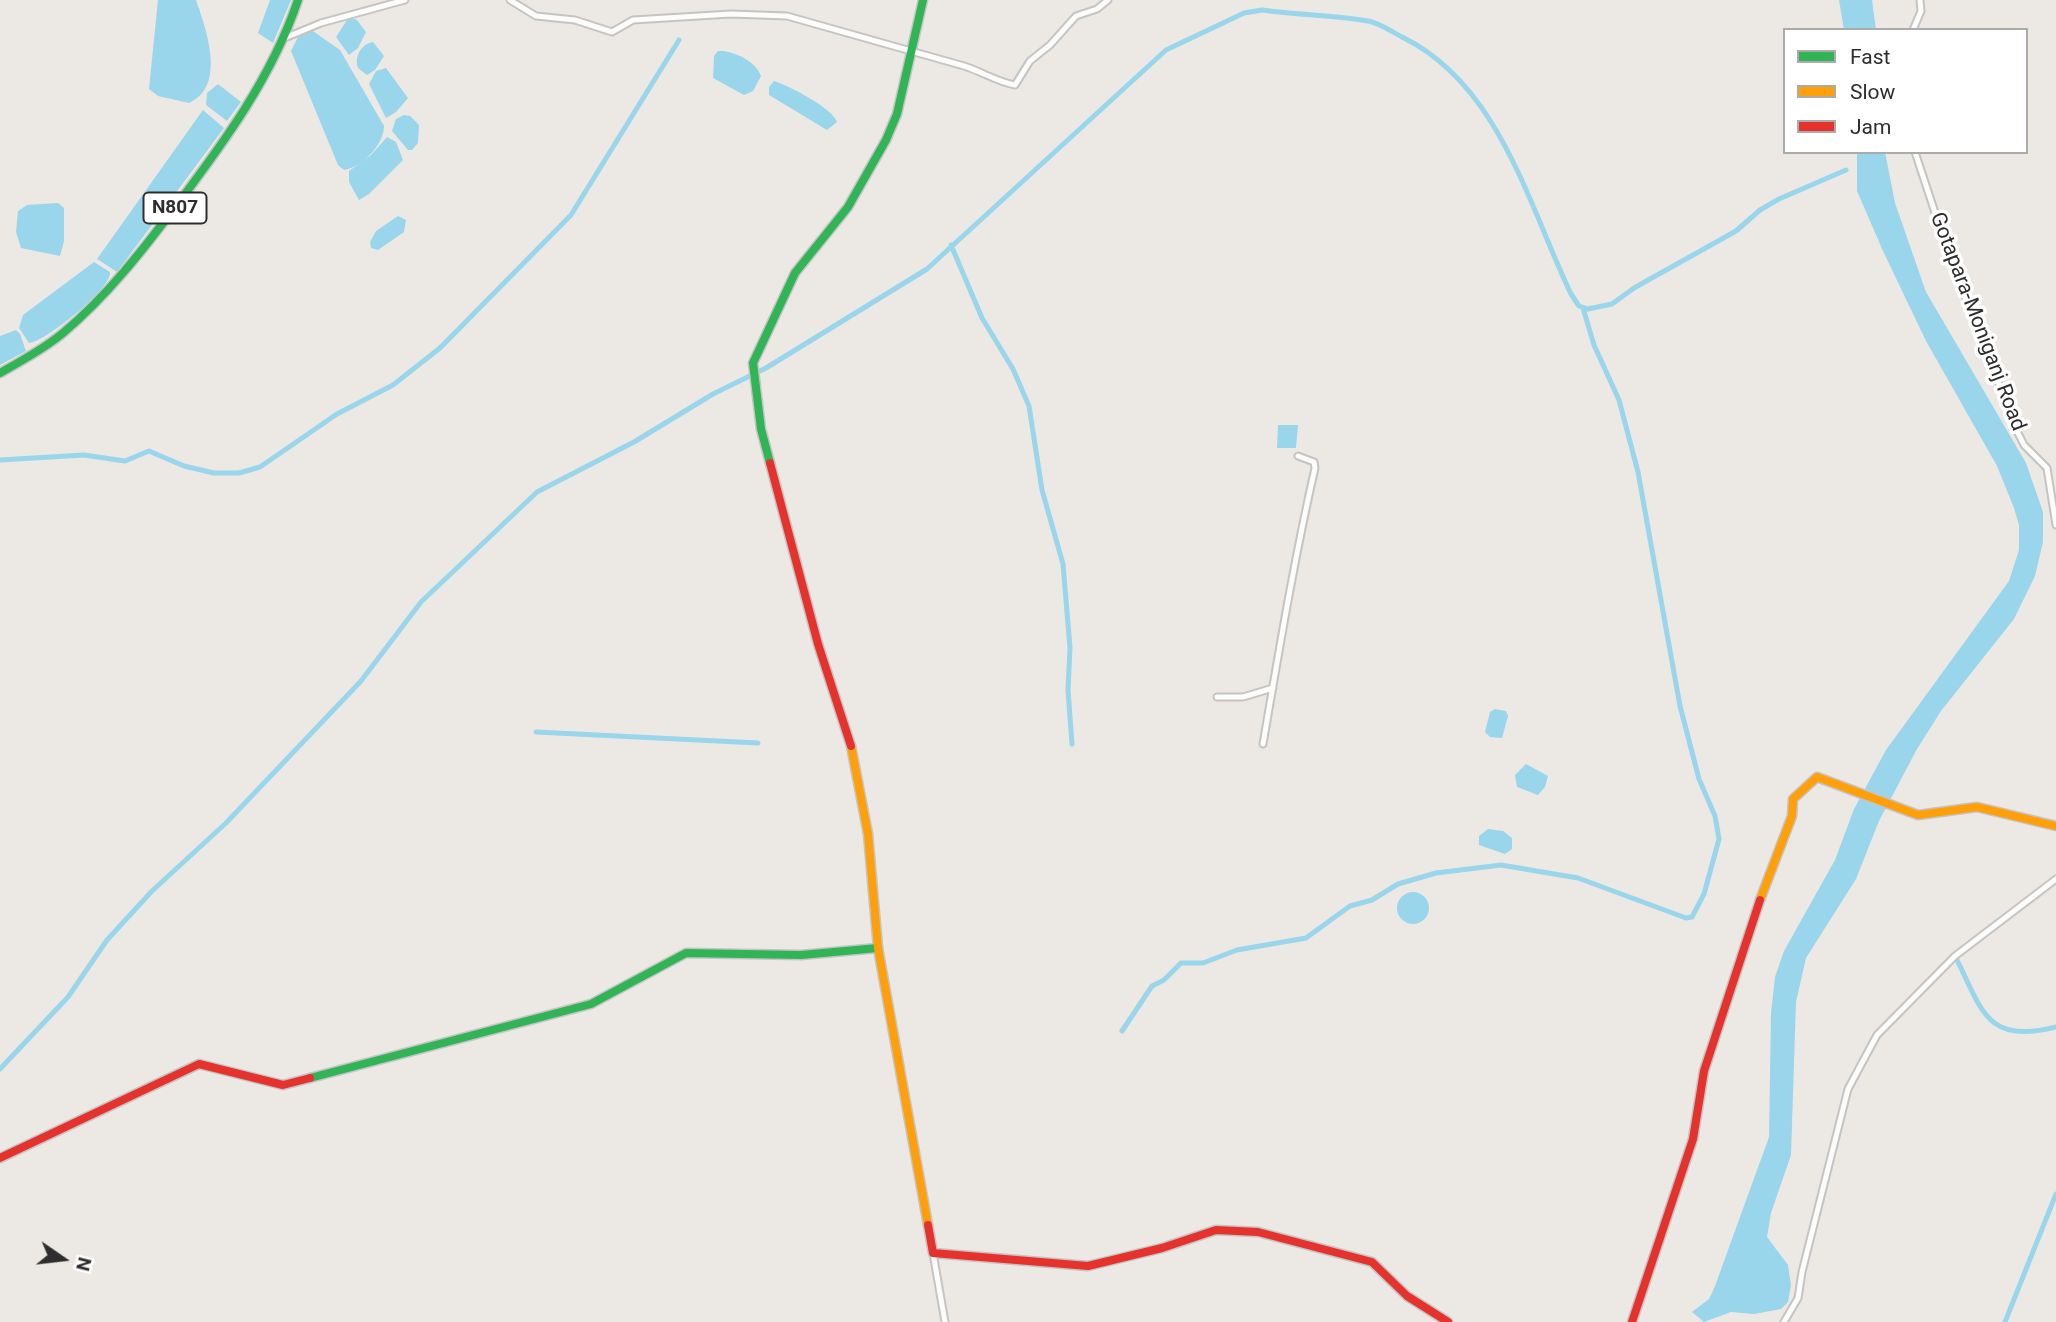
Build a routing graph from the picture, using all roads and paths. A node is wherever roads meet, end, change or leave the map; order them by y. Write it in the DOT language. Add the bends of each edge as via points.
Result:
graph roads {
  1 [pos="298,0"];
  2 [pos="405,0"];
  3 [pos="510,0"];
  4 [pos="923,0"];
  5 [pos="1108,0"];
  6 [pos="1920,0"];
  7 [pos="1914,28"];
  8 [pos="287,37"];
  9 [pos="912,51"];
  10 [pos="1916,154"];
  11 [pos="0,373"];
  12 [pos="1298,456"];
  13 [pos="2056,525"];
  14 [pos="1273,688"];
  15 [pos="1217,697"];
  16 [pos="1263,744"];
  17 [pos="2056,826"];
  18 [pos="2056,878"];
  19 [pos="878,948"];
  20 [pos="0,1158"];
  21 [pos="933,1254"];
  22 [pos="945,1322"];
  23 [pos="1448,1322"];
  24 [pos="1632,1322"];
  25 [pos="1784,1322"];
  1 -- 8 [label="main road, N807"];
  2 -- 8 [label="street"];
  3 -- 9 [label="street" via="536,16 575,20 612,32 633,20 787,16"];
  4 -- 9 [label="main road"];
  5 -- 9 [label="street" via="1076,16 1030,61 1015,85"];
  6 -- 7 [label="street"];
  8 -- 11 [label="main road, N807" via="235,127 103,298 69,329"];
  9 -- 19 [label="main road" via="886,140 848,207 795,273 753,363 761,429 818,644 853,755 869,834"];
  10 -- 13 [label="street, Gotapara-Moniganj Road" via="1949,256 2017,431 2047,468"];
  12 -- 14 [label="street" via="1314,462 1315,468 1280,629"];
  14 -- 15 [label="street" via="1243,697"];
  14 -- 16 [label="street"];
  17 -- 24 [label="main road" via="1977,807 1930,815 1908,812 1817,778 1793,799 1792,816 1704,1071 1693,1139"];
  18 -- 25 [label="street" via="1955,956 1877,1035 1848,1089 1801,1288"];
  19 -- 20 [label="main road" via="801,956 686,953 591,1003 283,1085 199,1064"];
  19 -- 21 [label="main road"];
  21 -- 22 [label="street"];
  21 -- 23 [label="main road" via="1087,1266 1216,1230 1258,1232 1372,1262 1408,1296"];
}
